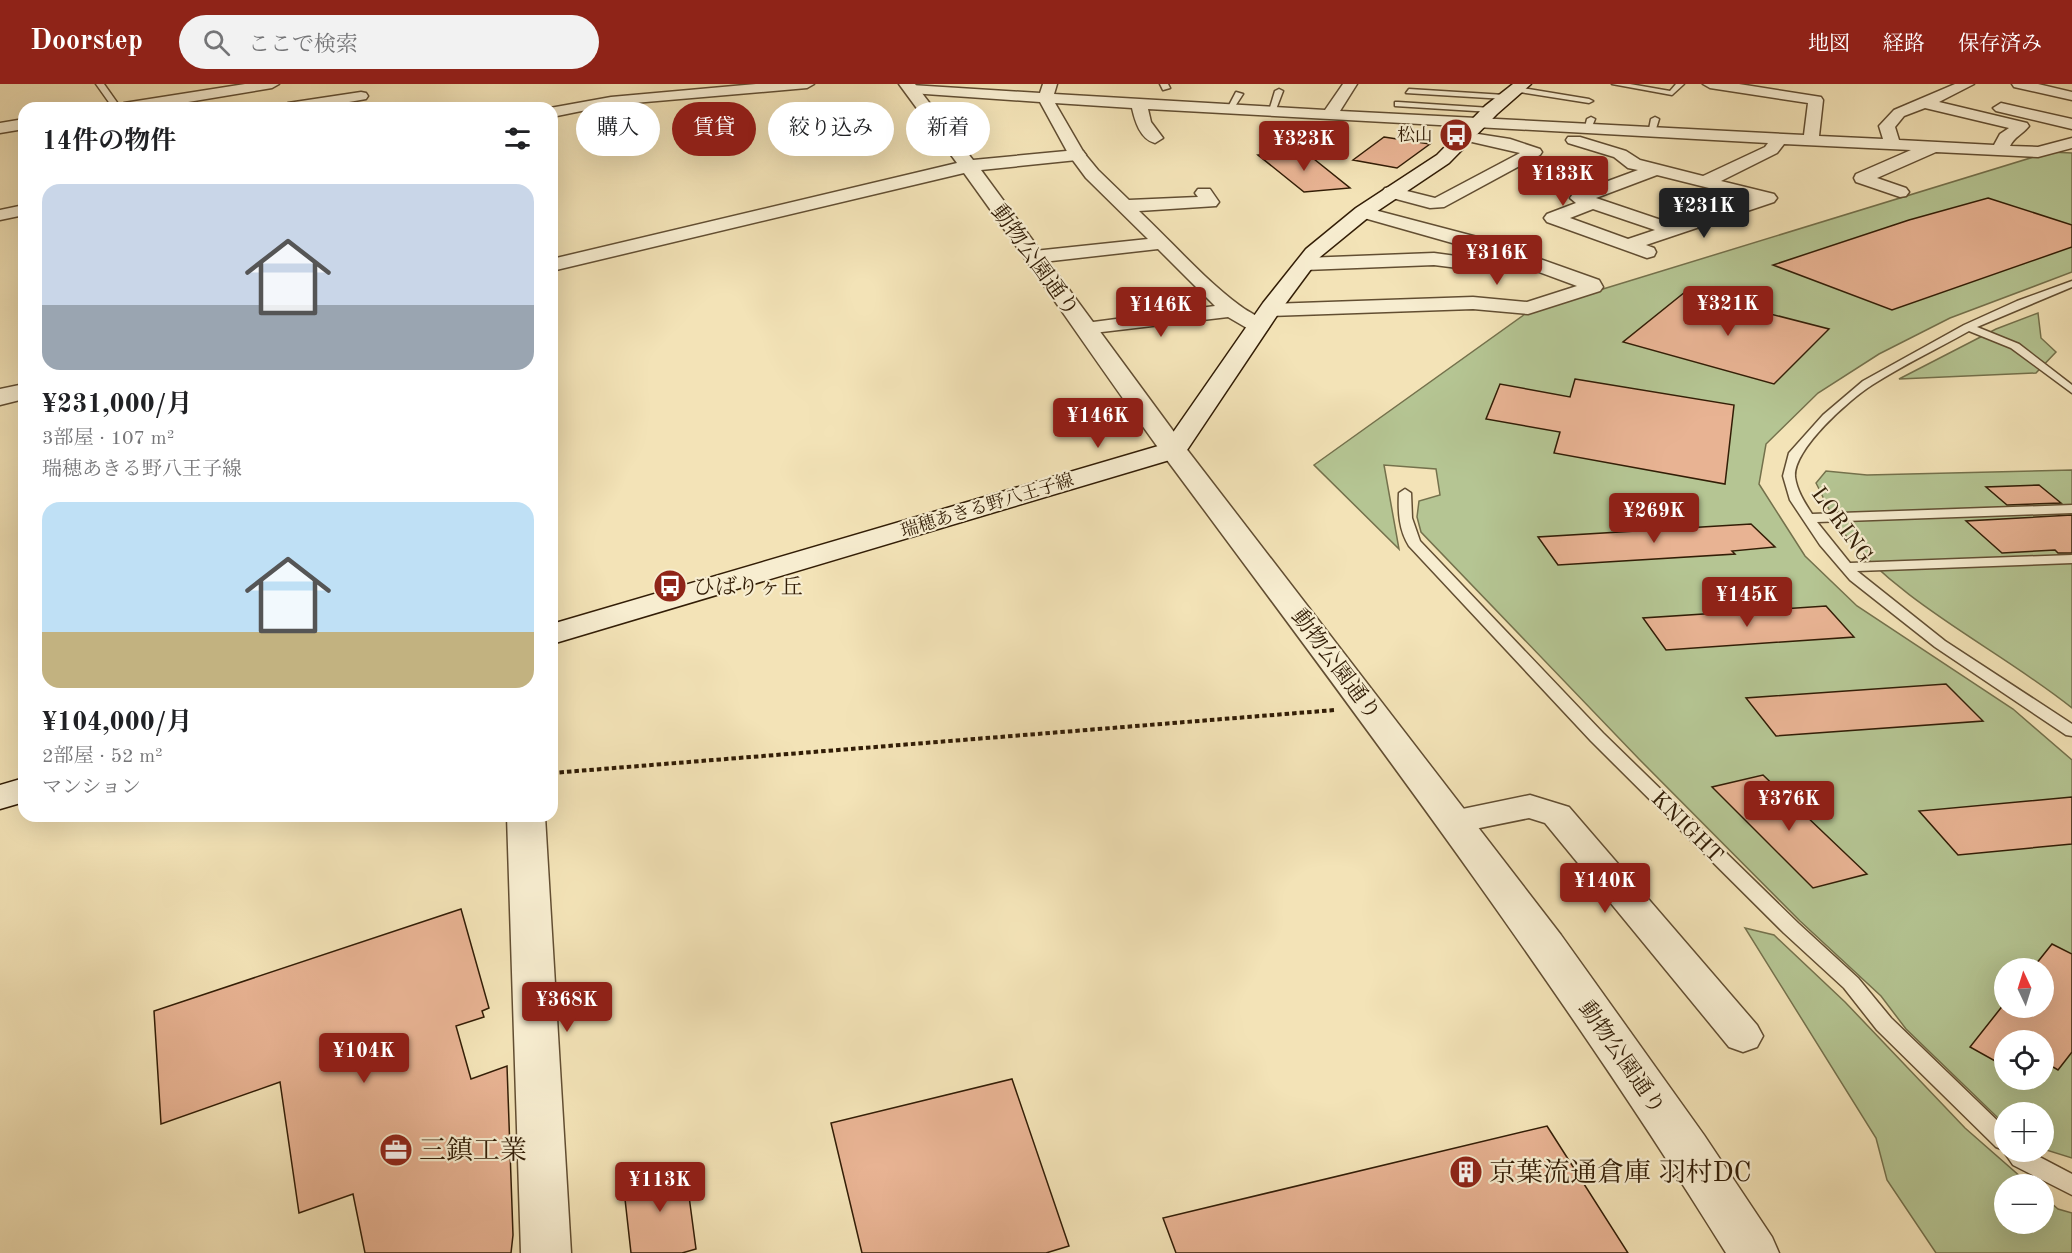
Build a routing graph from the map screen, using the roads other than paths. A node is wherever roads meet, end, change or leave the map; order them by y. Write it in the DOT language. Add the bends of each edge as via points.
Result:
graph roads {
  1 [pos="100,84"];
  2 [pos="272,84"];
  3 [pos="597,84"];
  4 [pos="807,84"];
  5 [pos="1350,84"];
  6 [pos="1616,84"];
  7 [pos="1680,84"];
  8 [pos="1710,84"];
  9 [pos="1967,84"];
  10 [pos="2019,84"];
  11 [pos="909,87"];
  12 [pos="1755,87"];
  13 [pos="964,88"];
  14 [pos="1047,91"];
  15 [pos="1279,91"];
  16 [pos="1409,91"];
  17 [pos="1239,94"];
  18 [pos="203,95"];
  19 [pos="1943,95"];
  20 [pos="360,96"];
  21 [pos="2072,96"];
  22 [pos="611,100"];
  23 [pos="1589,100"];
  24 [pos="113,102"];
  25 [pos="160,102"];
  26 [pos="210,102"];
  27 [pos="313,102"];
  28 [pos="1924,103"];
  29 [pos="1139,104"];
  30 [pos="1398,104"];
  31 [pos="1497,107"];
  32 [pos="1229,109"];
  33 [pos="558,111"];
  34 [pos="1271,112"];
  35 [pos="1421,112"];
  36 [pos="1330,114"];
  37 [pos="2072,124"];
  38 [pos="18,125"];
  39 [pos="1527,126"];
  40 [pos="0,128"];
  41 [pos="1724,136"];
  42 [pos="1155,138"];
  43 [pos="1779,139"];
  44 [pos="1811,140"];
  45 [pos="1892,143"];
  46 [pos="2072,143"];
  47 [pos="1933,147"];
  48 [pos="2000,149"];
  49 [pos="1077,155"];
  50 [pos="968,166"];
  51 [pos="1657,169"];
  52 [pos="1705,182"];
  53 [pos="1391,192"];
  54 [pos="1900,192"];
  55 [pos="1204,194"];
  56 [pos="1590,204"];
  57 [pos="1124,206"];
  58 [pos="18,211"];
  59 [pos="1363,212"];
  60 [pos="0,214"];
  61 [pos="1673,230"];
  62 [pos="1162,243"];
  63 [pos="1628,245"];
  64 [pos="1501,251"];
  65 [pos="1647,252"];
  66 [pos="1034,257"];
  67 [pos="558,264"];
  68 [pos="1305,264"];
  69 [pos="2072,284"];
  70 [pos="1229,307"];
  71 [pos="1266,315"];
  72 [pos="1968,327"];
  73 [pos="1085,328"];
  74 [pos="2072,390"];
  75 [pos="18,392"];
  76 [pos="0,397"];
  77 [pos="1174,450"];
  78 [pos="1405,493"];
  79 [pos="2072,509"];
  80 [pos="1809,518"];
  81 [pos="2072,559"];
  82 [pos="1846,567"];
  83 [pos="558,632"];
  84 [pos="2072,731"];
  85 [pos="18,792"];
  86 [pos="0,797"];
  87 [pos="1455,821"];
  88 [pos="526,822"];
  89 [pos="1743,1036"];
  90 [pos="1994,1131"];
  91 [pos="2029,1162"];
  92 [pos="2072,1185"];
  93 [pos="546,1253"];
  94 [pos="1754,1253"];
  1 -- 24 [label="lane"];
  2 -- 18 [label="street"];
  3 -- 22 [label="street"];
  4 -- 22 [label="street"];
  5 -- 36 [label="street"];
  6 -- 7 [label="lane" via="1672,93"];
  8 -- 12 [label="street"];
  9 -- 19 [label="street"];
  10 -- 21 [label="street"];
  11 -- 13 [label="street"];
  11 -- 50 [label="street, 動物公園通り"];
  12 -- 41 [label="street"];
  12 -- 44 [label="street" via="1817,95"];
  13 -- 14 [label="street"];
  14 -- 29 [label="street"];
  14 -- 49 [label="street"];
  15 -- 34 [label="lane"];
  16 -- 31 [label="lane"];
  17 -- 32 [label="lane"];
  18 -- 25 [label="street"];
  18 -- 26 [label="street"];
  19 -- 28 [label="street"];
  19 -- 37 [label="street"];
  20 -- 27 [label="street"];
  22 -- 33 [label="street"];
  23 -- 31 [label="lane"];
  28 -- 45 [label="street" via="1899,113 1887,126"];
  28 -- 48 [label="street" via="2020,126 2006,137"];
  29 -- 32 [label="street"];
  29 -- 42 [label="street" via="1143,123"];
  30 -- 35 [label="lane"];
  31 -- 35 [label="street"];
  31 -- 39 [label="street"];
  31 -- 53 [label="street" via="1443,159"];
  31 -- 53 [label="street" via="1510,144 1534,152 1438,203"];
  32 -- 34 [label="street"];
  34 -- 36 [label="street"];
  35 -- 36 [label="street"];
  38 -- 40 [label="street"];
  39 -- 41 [label="street" via="1653,125"];
  39 -- 51 [label="street"];
  41 -- 43 [label="street"];
  43 -- 44 [label="street"];
  43 -- 52 [label="street" via="1771,150"];
  44 -- 45 [label="street"];
  45 -- 47 [label="street"];
  46 -- 48 [label="street" via="2037,152"];
  47 -- 48 [label="street"];
  47 -- 54 [label="street" via="1862,178"];
  49 -- 50 [label="street"];
  49 -- 57 [label="street"];
  50 -- 66 [label="street, 動物公園通り"];
  50 -- 67 [label="street"];
  51 -- 52 [label="street"];
  51 -- 56 [label="street" via="1579,198"];
  52 -- 61 [label="street" via="1768,198"];
  53 -- 59 [label="street"];
  55 -- 57 [label="street" via="1210,202"];
  56 -- 61 [label="street"];
  56 -- 63 [label="street" via="1553,218"];
  57 -- 62 [label="street"];
  58 -- 60 [label="street"];
  59 -- 64 [label="street"];
  59 -- 68 [label="street"];
  61 -- 63 [label="street"];
  62 -- 66 [label="street"];
  62 -- 70 [label="street"];
  63 -- 65 [label="street"];
  64 -- 68 [label="street" via="1474,264 1434,259"];
  64 -- 71 [label="street" via="1593,287 1528,308 1473,303"];
  66 -- 73 [label="street, 動物公園通り"];
  68 -- 71 [label="street"];
  69 -- 72 [label="lane, LORING"];
  70 -- 71 [label="street"];
  70 -- 73 [label="street"];
  71 -- 77 [label="street"];
  72 -- 74 [label="lane" via="2015,346"];
  72 -- 80 [label="lane, LORING" via="1867,382 1827,417 1793,456 1789,476 1796,501"];
  73 -- 77 [label="street, 動物公園通り"];
  75 -- 76 [label="street"];
  77 -- 83 [label="street, 瑞穂あきる野八王子線"];
  77 -- 87 [label="street, 動物公園通り"];
  78 -- 90 [label="lane, KNIGHT" via="1406,527 1414,543 1598,737 1851,983 1884,1024"];
  79 -- 80 [label="lane"];
  80 -- 82 [label="lane, LORING"];
  81 -- 82 [label="lane"];
  82 -- 84 [label="lane, LORING" via="1940,644"];
  85 -- 86 [label="street"];
  87 -- 89 [label="street" via="1530,806 1557,815"];
  87 -- 94 [label="street, 動物公園通り" via="1689,1152"];
  88 -- 93 [label="street"];
  91 -- 92 [label="lane"];
}
